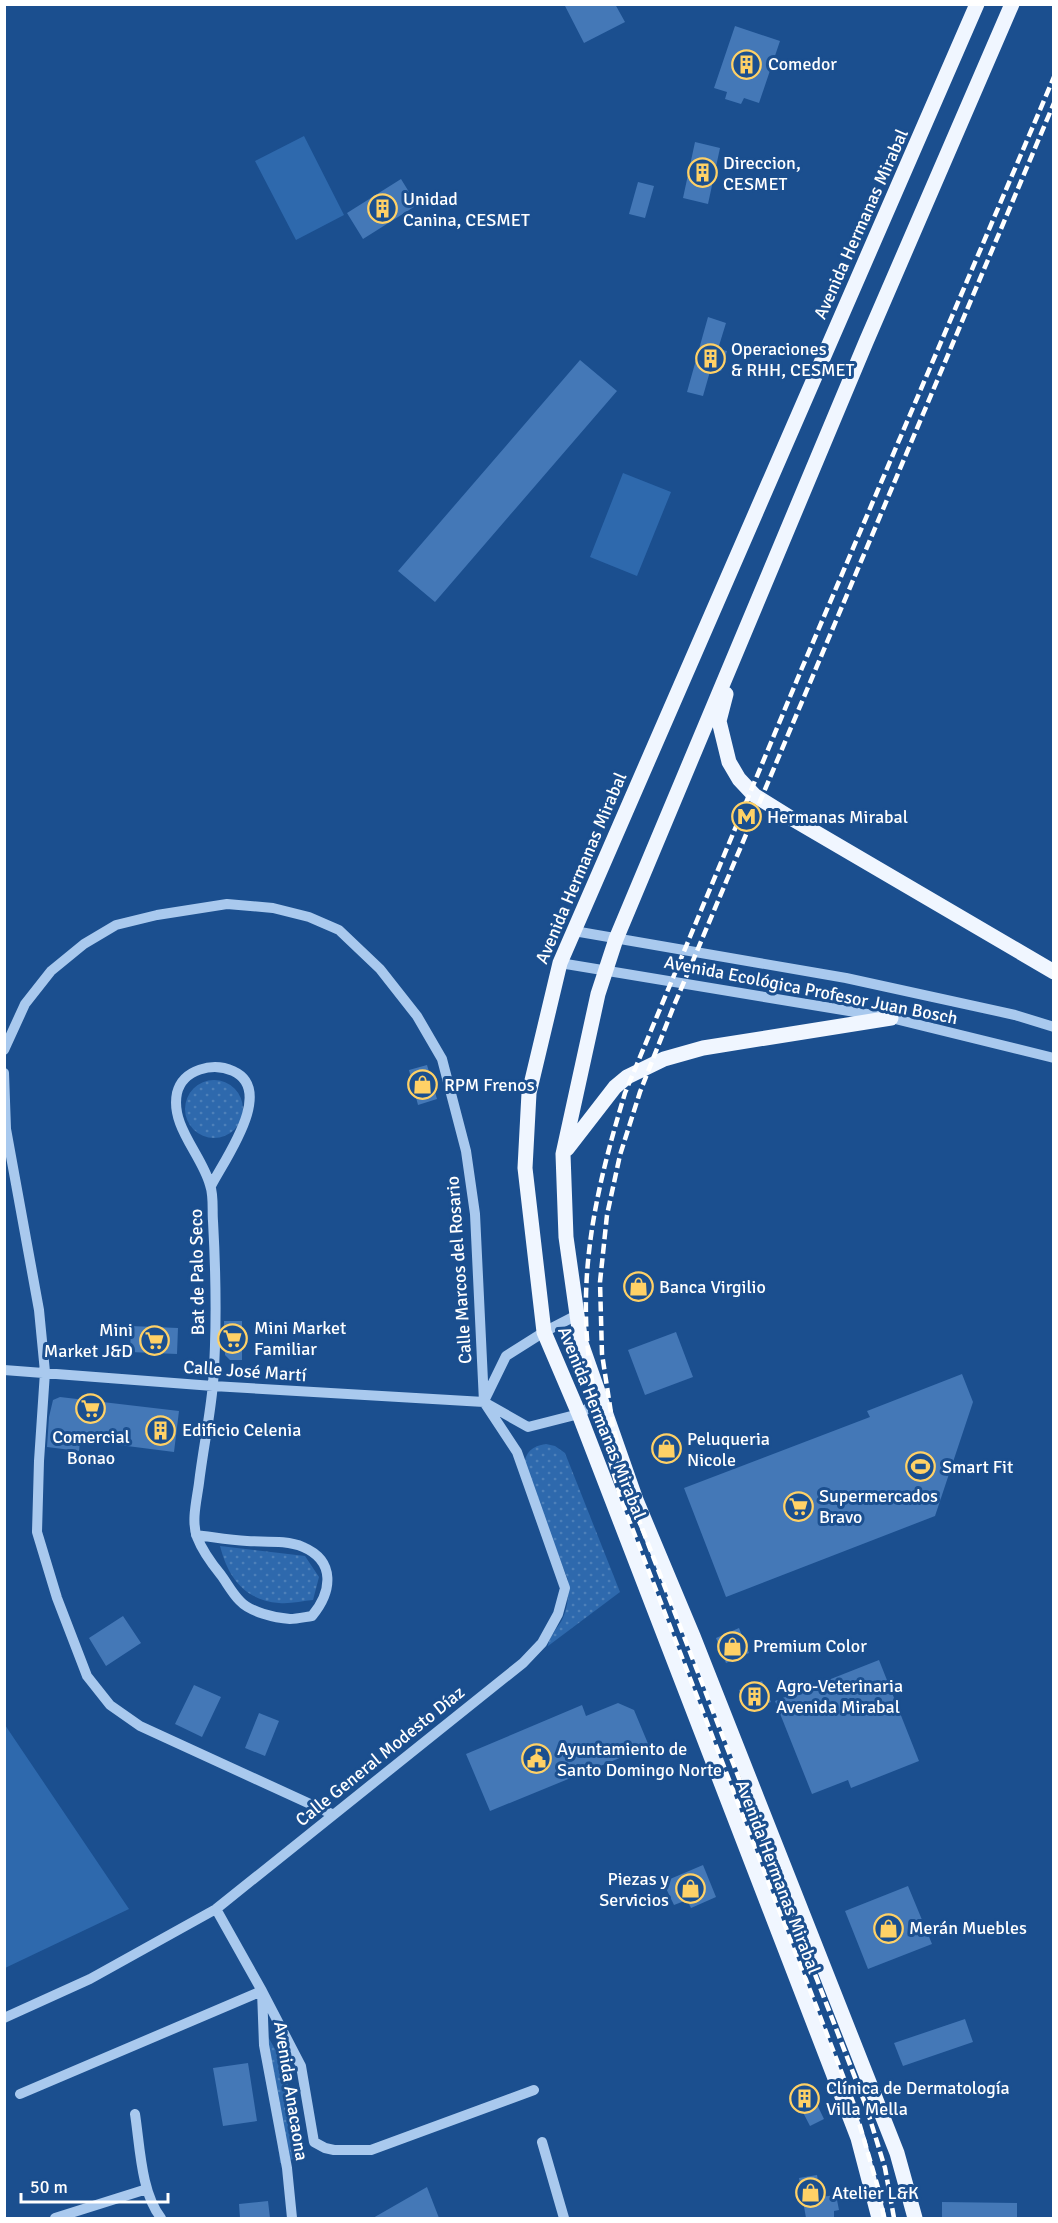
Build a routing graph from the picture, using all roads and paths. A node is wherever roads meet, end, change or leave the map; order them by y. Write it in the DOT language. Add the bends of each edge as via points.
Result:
graph roads {
  1 [pos="978,4"];
  2 [pos="1012,4"];
  3 [pos="737,648"];
  4 [pos="574,931"];
  5 [pos="616,939"];
  6 [pos="560,963"];
  7 [pos="604,969"];
  8 [pos="1053,972"];
  9 [pos="891,1018"];
  10 [pos="1053,1027"];
  11 [pos="4,1050"];
  12 [pos="1053,1058"];
  13 [pos="4,1073"];
  14 [pos="563,1154"];
  15 [pos="211,1186"];
  16 [pos="577,1315"];
  17 [pos="544,1332"];
  18 [pos="4,1370"];
  19 [pos="45,1372"];
  20 [pos="213,1386"];
  21 [pos="601,1400"];
  22 [pos="484,1402"];
  23 [pos="579,1414"];
  24 [pos="196,1535"];
  25 [pos="332,1814"];
  26 [pos="216,1909"];
  27 [pos="262,1991"];
  28 [pos="4,2019"];
  29 [pos="534,2090"];
  30 [pos="20,2094"];
  31 [pos="135,2114"];
  32 [pos="542,2142"];
  33 [pos="147,2189"];
  34 [pos="55,2218"];
  35 [pos="161,2218"];
  36 [pos="292,2218"];
  37 [pos="564,2218"];
  38 [pos="879,2218"];
  39 [pos="915,2218"];
  1 -- 4 [label="main road, Avenida Hermanas Mirabal"];
  2 -- 3 [label="main road, Avenida Hermanas Mirabal"];
  3 -- 5 [label="main road, Avenida Hermanas Mirabal"];
  3 -- 8 [label="main road" via="719,721 729,762 754,795"];
  4 -- 5 [label="street, Avenida Ecológica Profesor Juan Bosch"];
  4 -- 6 [label="main road, Avenida Hermanas Mirabal"];
  5 -- 7 [label="main road, Avenida Hermanas Mirabal"];
  5 -- 10 [label="street, Avenida Ecológica Profesor Juan Bosch" via="846,978"];
  6 -- 7 [label="street, Avenida Ecológica Profesor Juan Bosch"];
  6 -- 17 [label="main road, Avenida Hermanas Mirabal" via="530,1093 525,1168"];
  7 -- 9 [label="street, Avenida Ecológica Profesor Juan Bosch"];
  7 -- 14 [label="main road, Avenida Hermanas Mirabal"];
  9 -- 12 [label="street, Avenida Ecológica Profesor Juan Bosch"];
  9 -- 14 [label="main road" via="703,1048 664,1059 615,1087"];
  11 -- 22 [label="street, Calle Marcos del Rosario" via="25,1004 51,971 116,925 227,904 273,908 339,930 380,969 417,1016 442,1059 466,1151 475,1214"];
  13 -- 19 [label="street" via="6,1129 39,1310"];
  14 -- 16 [label="main road, Avenida Hermanas Mirabal" via="566,1237"];
  15 -- 15 [label="street, Bat de Palo Seco" via="248,1115 250,1097 248,1084 236,1072 207,1067 182,1081 176,1105"];
  15 -- 20 [label="street, Bat de Palo Seco" via="216,1314"];
  16 -- 17 [label="street"];
  16 -- 21 [label="main road, Avenida Hermanas Mirabal" via="581,1343"];
  17 -- 22 [label="street" via="506,1356"];
  17 -- 23 [label="main road, Avenida Hermanas Mirabal"];
  18 -- 19 [label="street, Calle José Martí"];
  19 -- 20 [label="street, Calle José Martí"];
  19 -- 25 [label="street" via="37,1532 87,1676 110,1705 140,1726"];
  20 -- 22 [label="street, Calle José Martí"];
  20 -- 24 [label="street, Bat de Palo Seco" via="195,1510"];
  21 -- 23 [label="street"];
  21 -- 39 [label="main road, Avenida Hermanas Mirabal" via="636,1500 897,2153"];
  22 -- 23 [label="street" via="528,1427"];
  22 -- 25 [label="street, Calle General Modesto Díaz" via="517,1452 566,1588 558,1614 542,1643 523,1663"];
  23 -- 38 [label="main road, Avenida Hermanas Mirabal" via="858,2138"];
  24 -- 24 [label="street, Bat de Palo Seco" via="213,1566 241,1602 263,1613 290,1619 312,1616 322,1603 328,1589 327,1572 318,1556 302,1546"];
  25 -- 26 [label="street, Calle General Modesto Díaz"];
  26 -- 27 [label="street, Avenida Anacaona"];
  26 -- 28 [label="street, Calle General Modesto Díaz" via="90,1979"];
  27 -- 29 [label="street" via="301,2066 314,2142 325,2148 371,2150"];
  27 -- 30 [label="street"];
  27 -- 36 [label="street, Avenida Anacaona" via="264,2044 287,2168"];
  31 -- 33 [label="street"];
  32 -- 37 [label="street"];
  33 -- 34 [label="street"];
  33 -- 35 [label="street"];
}
